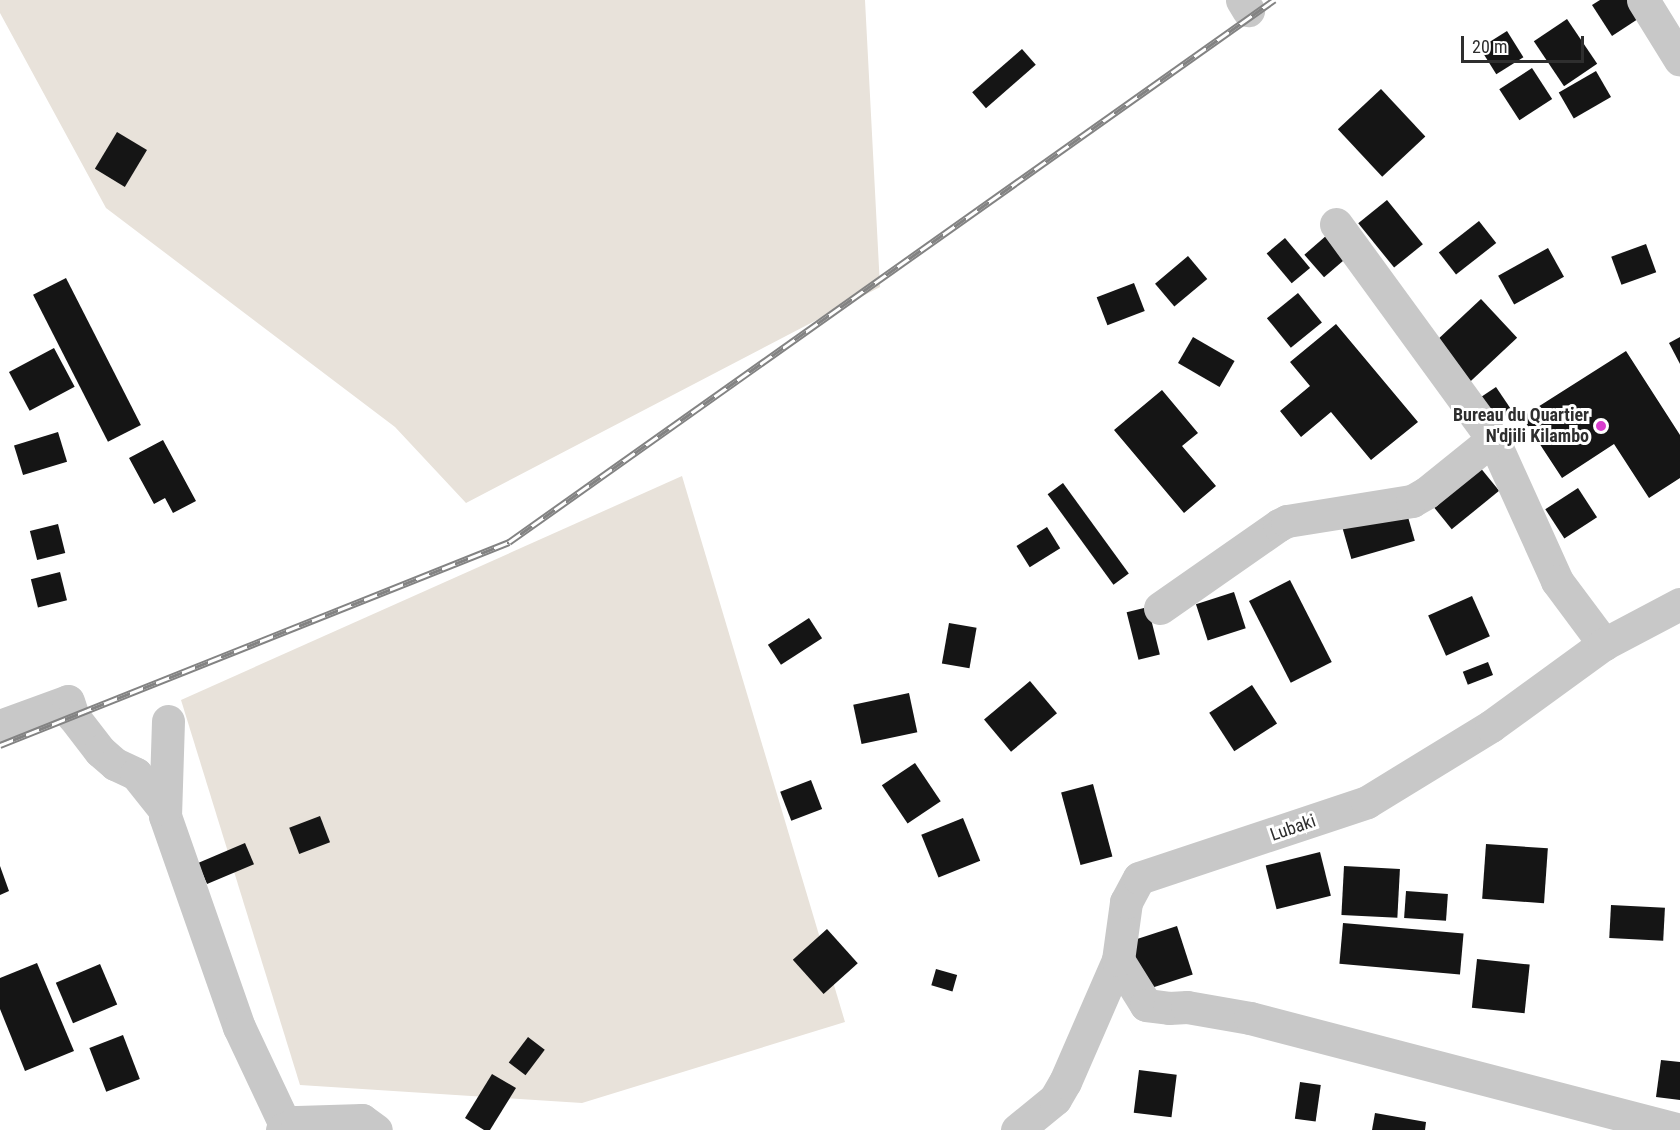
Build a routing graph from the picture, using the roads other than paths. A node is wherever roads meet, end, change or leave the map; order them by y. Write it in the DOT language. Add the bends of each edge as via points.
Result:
graph roads {
  1 [pos="1643,0"];
  2 [pos="1680,60"];
  3 [pos="1336,224"];
  4 [pos="1493,439"];
  5 [pos="1680,604"];
  6 [pos="1160,608"];
  7 [pos="1604,644"];
  8 [pos="168,721"];
  9 [pos="0,726"];
  10 [pos="164,809"];
  11 [pos="1118,960"];
  12 [pos="284,1129"];
  13 [pos="375,1130"];
  14 [pos="1017,1130"];
  15 [pos="1680,1130"];
  1 -- 2 [label="street"];
  3 -- 4 [label="street"];
  4 -- 6 [label="street" via="1412,501 1279,525"];
  4 -- 7 [label="street" via="1557,581"];
  5 -- 7 [label="street, Lubaki"];
  7 -- 11 [label="street, Lubaki" via="1491,726 1367,802 1138,878 1126,902"];
  8 -- 10 [label="street"];
  9 -- 10 [label="street" via="68,701 73,716 100,751 136,774"];
  10 -- 12 [label="street" via="239,1027"];
  11 -- 14 [label="street, Lubaki" via="1055,1099"];
  11 -- 15 [label="street" via="1146,1005 1187,1006 1250,1018"];
  12 -- 13 [label="street" via="297,1122 362,1120"];
}
